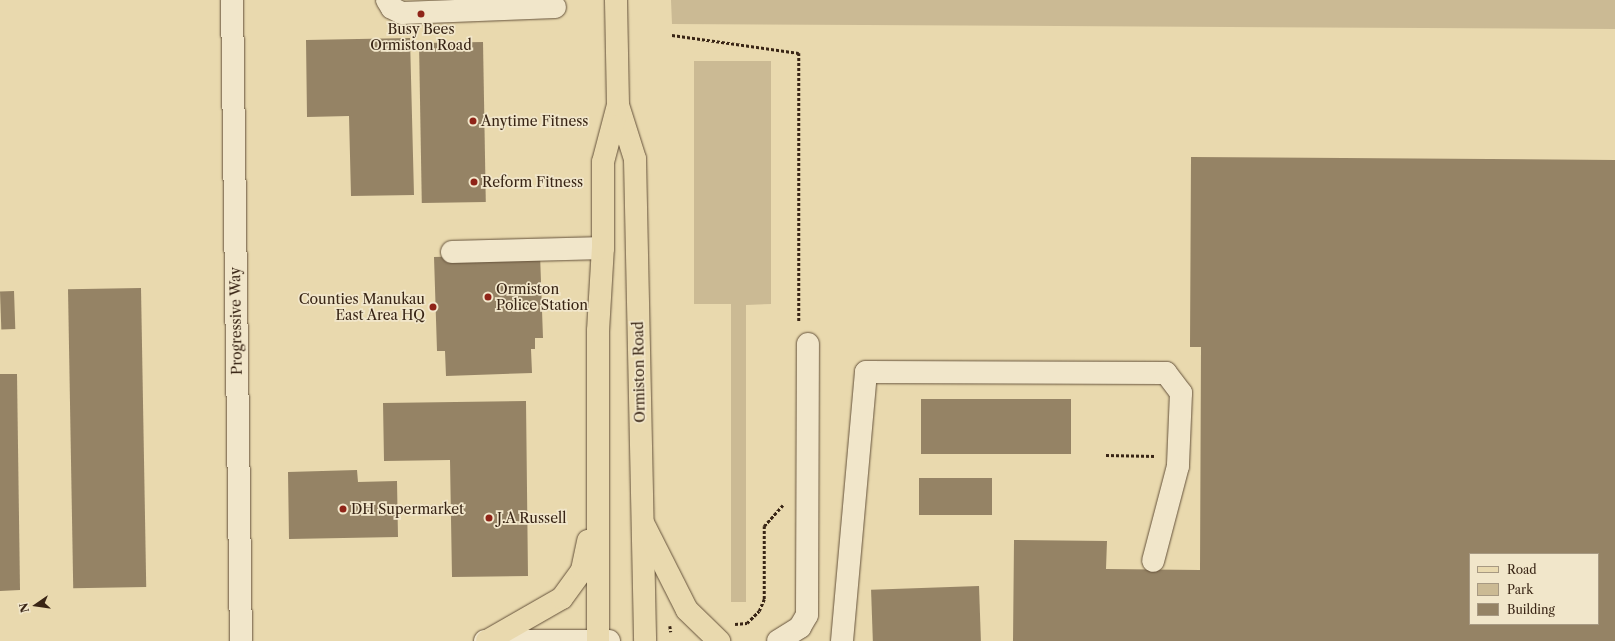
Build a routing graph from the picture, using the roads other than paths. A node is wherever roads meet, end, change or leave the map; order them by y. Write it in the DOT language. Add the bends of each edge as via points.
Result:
graph roads {
  1 [pos="232,0"];
  2 [pos="387,0"];
  3 [pos="616,0"];
  4 [pos="555,7"];
  5 [pos="618,105"];
  6 [pos="603,248"];
  7 [pos="452,252"];
  8 [pos="804,334"];
  9 [pos="596,502"];
  10 [pos="641,518"];
  11 [pos="1153,561"];
  12 [pos="723,633"];
  13 [pos="601,640"];
  14 [pos="241,641"];
  15 [pos="486,641"];
  16 [pos="645,641"];
  17 [pos="778,641"];
  18 [pos="842,641"];
  1 -- 14 [label="street, Progressive Way"];
  2 -- 4 [label="street" via="392,8 402,13"];
  3 -- 5 [label="main road, Ormiston Road"];
  5 -- 6 [label="main road, Ormiston Road" via="603,162"];
  5 -- 10 [label="main road, Ormiston Road" via="635,159"];
  6 -- 7 [label="street"];
  6 -- 9 [label="main road, Ormiston Road" via="598,331"];
  8 -- 17 [label="street" via="807,616 800,627"];
  9 -- 13 [label="main road, Ormiston Road"];
  9 -- 15 [label="main road" via="582,570 573,586 562,598"];
  10 -- 12 [label="main road" via="687,610"];
  10 -- 16 [label="main road, Ormiston Road"];
  11 -- 18 [label="street" via="1178,466 1181,393 1166,373 866,372"];
  13 -- 15 [label="street"];
}
